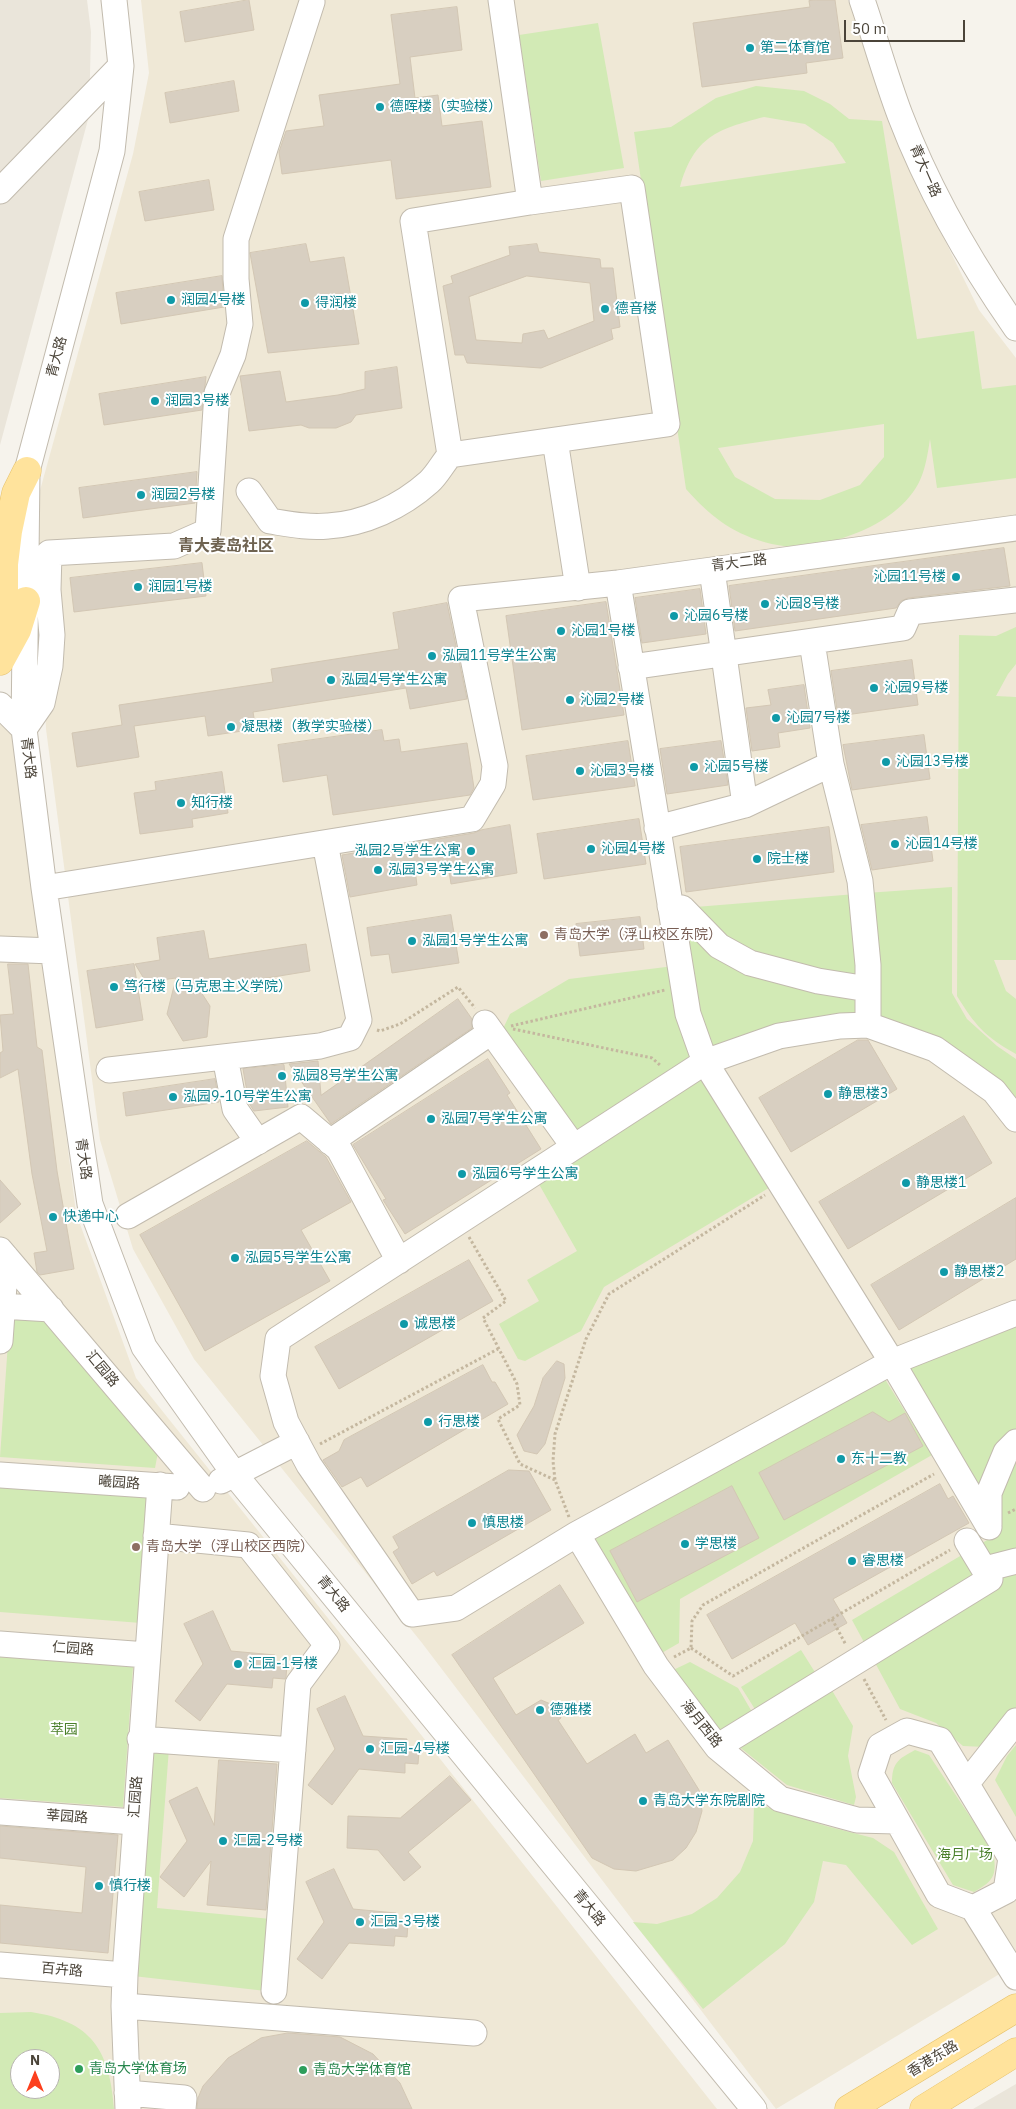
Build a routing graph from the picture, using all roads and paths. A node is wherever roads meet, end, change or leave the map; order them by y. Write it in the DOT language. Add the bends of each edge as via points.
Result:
graph roads {
  1 [pos="114,0"];
  2 [pos="862,0"];
  3 [pos="317,1"];
  4 [pos="506,1"];
  5 [pos="121,66"];
  6 [pos="0,191"];
  7 [pos="530,202"];
  8 [pos="1016,328"];
  9 [pos="555,440"];
  10 [pos="450,454"];
  11 [pos="27,471"];
  12 [pos="249,491"];
  13 [pos="1016,527"];
  14 [pos="712,570"];
  15 [pos="618,583"];
  16 [pos="578,586"];
  17 [pos="1016,600"];
  18 [pos="26,601"];
  19 [pos="0,623"];
  20 [pos="812,642"];
  21 [pos="724,655"];
  22 [pos="0,661"];
  23 [pos="631,667"];
  24 [pos="0,705"];
  25 [pos="24,729"];
  26 [pos="831,764"];
  27 [pos="746,805"];
  28 [pos="657,828"];
  29 [pos="325,843"];
  30 [pos="44,888"];
  31 [pos="670,906"];
  32 [pos="0,949"];
  33 [pos="53,950"];
  34 [pos="683,985"];
  35 [pos="868,989"];
  36 [pos="359,1020"];
  37 [pos="868,1025"];
  38 [pos="488,1027"];
  39 [pos="225,1057"];
  40 [pos="705,1062"];
  41 [pos="109,1070"];
  42 [pos="676,1081"];
  43 [pos="1016,1119"];
  44 [pos="258,1142"];
  45 [pos="330,1142"];
  46 [pos="574,1148"];
  47 [pos="782,1185"];
  48 [pos="128,1216"];
  49 [pos="460,1221"];
  50 [pos="3,1253"];
  51 [pos="399,1261"];
  52 [pos="1,1306"];
  53 [pos="51,1309"];
  54 [pos="1016,1313"];
  55 [pos="0,1341"];
  56 [pos="498,1349"];
  57 [pos="892,1362"];
  58 [pos="1016,1442"];
  59 [pos="300,1448"];
  60 [pos="952,1464"];
  61 [pos="0,1475"];
  62 [pos="235,1475"];
  63 [pos="554,1480"];
  64 [pos="160,1485"];
  65 [pos="203,1489"];
  66 [pos="1016,1509"];
  67 [pos="989,1527"];
  68 [pos="577,1534"];
  69 [pos="156,1536"];
  70 [pos="967,1541"];
  71 [pos="1016,1561"];
  72 [pos="984,1569"];
  73 [pos="0,1644"];
  74 [pos="691,1648"];
  75 [pos="147,1655"];
  76 [pos="656,1666"];
  77 [pos="1016,1723"];
  78 [pos="140,1739"];
  79 [pos="717,1747"];
  80 [pos="293,1750"];
  81 [pos="967,1783"];
  82 [pos="0,1812"];
  83 [pos="896,1820"];
  84 [pos="134,1822"];
  85 [pos="1011,1898"];
  86 [pos="973,1908"];
  87 [pos="0,1965"];
  88 [pos="124,1975"];
  89 [pos="1016,1977"];
  90 [pos="274,1991"];
  91 [pos="124,2006"];
  92 [pos="1016,2008"];
  93 [pos="474,2032"];
  94 [pos="1016,2052"];
  95 [pos="127,2101"];
  96 [pos="183,2109"];
  97 [pos="754,2109"];
  98 [pos="849,2109"];
  99 [pos="924,2109"];
  1 -- 5 [label="street, 青大路"];
  2 -- 8 [label="street, 青大一路" via="900,116 943,211 983,281"];
  3 -- 25 [label="street" via="236,239 240,324 233,355 217,393 208,530 174,546 49,553 50,666 42,703"];
  4 -- 7 [label="street"];
  5 -- 6 [label="street"];
  5 -- 11 [label="street, 青大路" via="112,151"];
  7 -- 9 [label="street" via="632,188 667,424"];
  7 -- 10 [label="street" via="413,221"];
  9 -- 10 [label="street"];
  9 -- 16 [label="street"];
  10 -- 12 [label="street" via="430,481 402,502 365,520 329,526 270,521"];
  11 -- 18 [label="street, 青大路"];
  11 -- 19 [label="main road" via="16,493 8,531"];
  13 -- 14 [label="street"];
  13 -- 16 [label="street, 青大二路"];
  14 -- 15 [label="street"];
  14 -- 21 [label="street"];
  15 -- 16 [label="street"];
  15 -- 23 [label="street"];
  16 -- 29 [label="street" via="461,600 496,766 493,784 472,819"];
  17 -- 20 [label="street" via="910,612 903,628"];
  18 -- 22 [label="main road" via="17,630"];
  18 -- 25 [label="street, 青大路"];
  20 -- 21 [label="street"];
  20 -- 26 [label="street"];
  21 -- 23 [label="street"];
  21 -- 27 [label="street"];
  23 -- 28 [label="street"];
  24 -- 25 [label="street"];
  25 -- 30 [label="street, 青大路"];
  26 -- 27 [label="street"];
  26 -- 35 [label="street" via="860,881"];
  27 -- 28 [label="street"];
  28 -- 31 [label="street"];
  29 -- 30 [label="street"];
  29 -- 36 [label="street"];
  30 -- 33 [label="street, 青大路"];
  31 -- 34 [label="street"];
  31 -- 35 [label="street" via="682,908 719,946 750,964 818,981"];
  32 -- 33 [label="street"];
  33 -- 62 [label="street, 青大路" via="90,1204 144,1347"];
  34 -- 40 [label="street" via="688,1014"];
  34 -- 42 [label="path" via="505,1028 652,1058"];
  35 -- 37 [label="street"];
  36 -- 38 [label="path" via="380,1031 394,1027 458,987"];
  36 -- 39 [label="street" via="350,1038 320,1046"];
  37 -- 40 [label="street" via="779,1036"];
  37 -- 43 [label="street" via="935,1049 994,1092"];
  38 -- 45 [label="street"];
  38 -- 46 [label="street"];
  39 -- 41 [label="street"];
  39 -- 44 [label="street" via="235,1109"];
  40 -- 42 [label="street"];
  40 -- 47 [label="street"];
  42 -- 46 [label="street"];
  44 -- 45 [label="street" via="302,1116"];
  44 -- 48 [label="street"];
  45 -- 51 [label="street" via="339,1149"];
  46 -- 49 [label="street"];
  47 -- 57 [label="street"];
  47 -- 63 [label="path" via="609,1294 586,1339 562,1408 555,1434"];
  49 -- 51 [label="street"];
  49 -- 56 [label="path" via="506,1301 483,1318"];
  50 -- 52 [label="street"];
  50 -- 53 [label="street, 汇园路"];
  51 -- 59 [label="street" via="278,1339 274,1376 286,1422"];
  52 -- 53 [label="street"];
  52 -- 55 [label="street"];
  53 -- 65 [label="street, 汇园路"];
  54 -- 57 [label="street"];
  56 -- 59 [label="path"];
  56 -- 63 [label="path" via="517,1384 520,1404 498,1418 520,1464"];
  57 -- 60 [label="street"];
  57 -- 68 [label="street"];
  58 -- 67 [label="street" via="1006,1452 989,1493"];
  59 -- 62 [label="street, 曦园路"];
  59 -- 68 [label="street" via="412,1614 456,1608"];
  60 -- 67 [label="street"];
  60 -- 74 [label="path" via="703,1605 692,1621"];
  61 -- 64 [label="street, 曦园路"];
  62 -- 65 [label="street, 曦园路"];
  62 -- 97 [label="street, 青大路"];
  63 -- 68 [label="path"];
  64 -- 65 [label="street, 曦园路"];
  64 -- 69 [label="street, 汇园路"];
  66 -- 67 [label="path"];
  68 -- 76 [label="street, 海月西路"];
  69 -- 75 [label="street, 汇园路"];
  69 -- 80 [label="street" via="248,1545 327,1645 298,1684"];
  70 -- 72 [label="street"];
  70 -- 74 [label="path" via="733,1676"];
  71 -- 72 [label="street"];
  72 -- 79 [label="street" via="990,1579"];
  73 -- 75 [label="street, 仁园路"];
  74 -- 76 [label="path"];
  75 -- 78 [label="street, 汇园路"];
  76 -- 79 [label="street, 海月西路"];
  77 -- 81 [label="street"];
  78 -- 80 [label="street"];
  78 -- 84 [label="street, 汇园路"];
  79 -- 83 [label="street, 海月西路" via="780,1799 857,1820"];
  80 -- 90 [label="street"];
  81 -- 83 [label="street" via="940,1740 907,1731 880,1746 871,1774"];
  81 -- 85 [label="street" via="1011,1858"];
  82 -- 84 [label="street, 莘园路"];
  83 -- 86 [label="street" via="939,1895"];
  84 -- 88 [label="street, 汇园路"];
  85 -- 86 [label="street"];
  86 -- 89 [label="street"];
  87 -- 88 [label="street, 百卉路"];
  88 -- 91 [label="street, 汇园路"];
  91 -- 93 [label="street"];
  91 -- 95 [label="street, 汇园路"];
  92 -- 98 [label="main road, 香港东路"];
  94 -- 99 [label="main road"];
  95 -- 96 [label="street" via="184,2098"];
}
